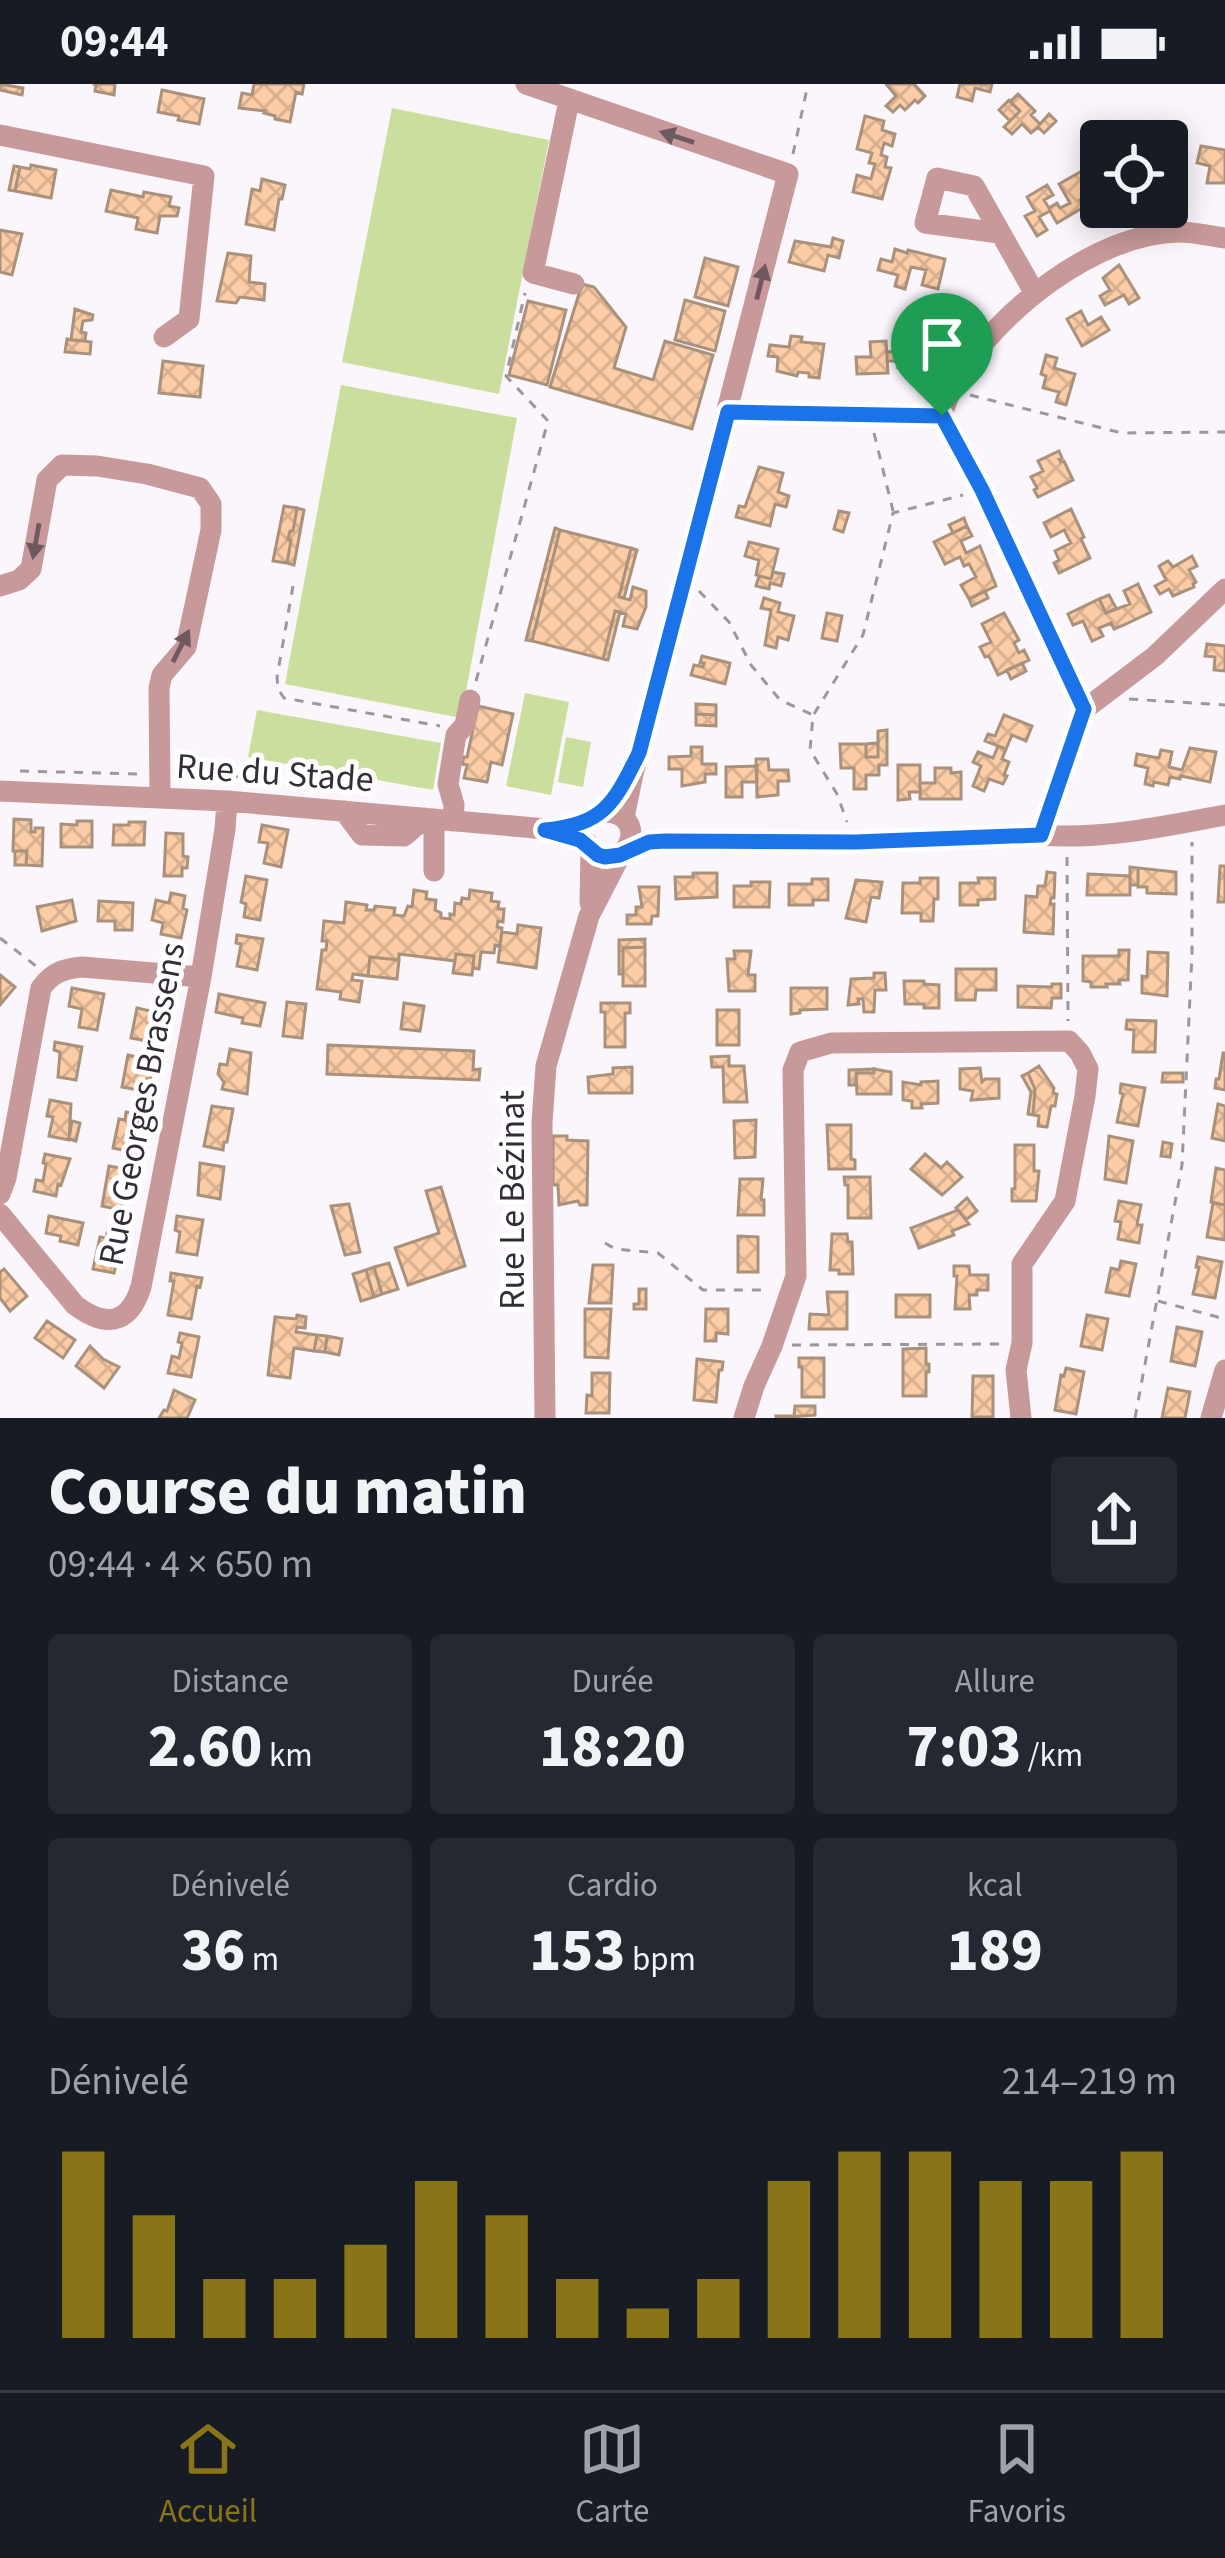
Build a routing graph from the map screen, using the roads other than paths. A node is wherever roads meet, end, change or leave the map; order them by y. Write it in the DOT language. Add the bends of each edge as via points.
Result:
graph roads {
  1 [pos="526,84"];
  2 [pos="569,100"];
  3 [pos="0,135"];
  4 [pos="999,233"];
  5 [pos="1225,238"];
  6 [pos="574,284"];
  7 [pos="1034,292"];
  8 [pos="164,337"];
  9 [pos="730,401"];
  10 [pos="942,416"];
  11 [pos="0,586"];
  12 [pos="1225,590"];
  13 [pos="470,700"];
  14 [pos="1091,703"];
  15 [pos="0,791"];
  16 [pos="160,798"];
  17 [pos="227,801"];
  18 [pos="1225,815"];
  19 [pos="612,817"];
  20 [pos="437,819"];
  21 [pos="545,830"];
  22 [pos="1041,835"];
  23 [pos="687,840"];
  24 [pos="590,847"];
  25 [pos="624,852"];
  26 [pos="434,871"];
  27 [pos="589,916"];
  28 [pos="201,977"];
  29 [pos="0,1194"];
  30 [pos="0,1214"];
  31 [pos="1225,1370"];
  32 [pos="545,1418"];
  33 [pos="745,1418"];
  34 [pos="1022,1418"];
  35 [pos="1211,1418"];
  1 -- 2 [label="street"];
  2 -- 6 [label="street" via="533,273"];
  9 -- 2 [label="street, one-way" via="788,173"];
  3 -- 8 [label="street" via="204,176 189,319"];
  4 -- 7 [label="street"];
  5 -- 7 [label="street" via="1178,232 1124,242"];
  7 -- 10 [label="street" via="976,352"];
  9 -- 10 [label="street"];
  9 -- 19 [label="street" via="639,753"];
  10 -- 14 [label="street"];
  16 -- 11 [label="street, one-way" via="159,688 186,647 212,503 200,488 147,474 62,465 47,480 31,568"];
  12 -- 14 [label="street"];
  13 -- 20 [label="street" via="448,784 454,805"];
  14 -- 22 [label="street"];
  15 -- 16 [label="street, Rue du Stade"];
  16 -- 17 [label="street, Rue du Stade"];
  17 -- 20 [label="street, Rue du Stade"];
  17 -- 28 [label="street, Rue Georges Brassens"];
  18 -- 22 [label="street"];
  19 -- 21 [label="street, Rue du Stade"];
  19 -- 23 [label="street"];
  19 -- 24 [label="street" via="586,828"];
  19 -- 25 [label="street" via="632,836"];
  20 -- 21 [label="street, Rue du Stade"];
  20 -- 26 [label="street"];
  21 -- 24 [label="street, Rue du Stade"];
  22 -- 23 [label="street"];
  23 -- 25 [label="street"];
  24 -- 25 [label="street" via="605,857"];
  24 -- 27 [label="street, Rue Le Bézinat"];
  25 -- 27 [label="street, Rue Le Bézinat"];
  27 -- 32 [label="street, Rue Le Bézinat" via="544,1085"];
  28 -- 29 [label="street" via="82,967 50,977 41,988"];
  28 -- 30 [label="street, Rue Georges Brassens" via="142,1287 130,1310 108,1321 84,1312"];
  31 -- 35 [label="street"];
  33 -- 34 [label="street" via="796,1276 793,1070 800,1052 831,1043 1069,1040 1088,1070 1085,1096 1065,1201 1022,1264"];
}
